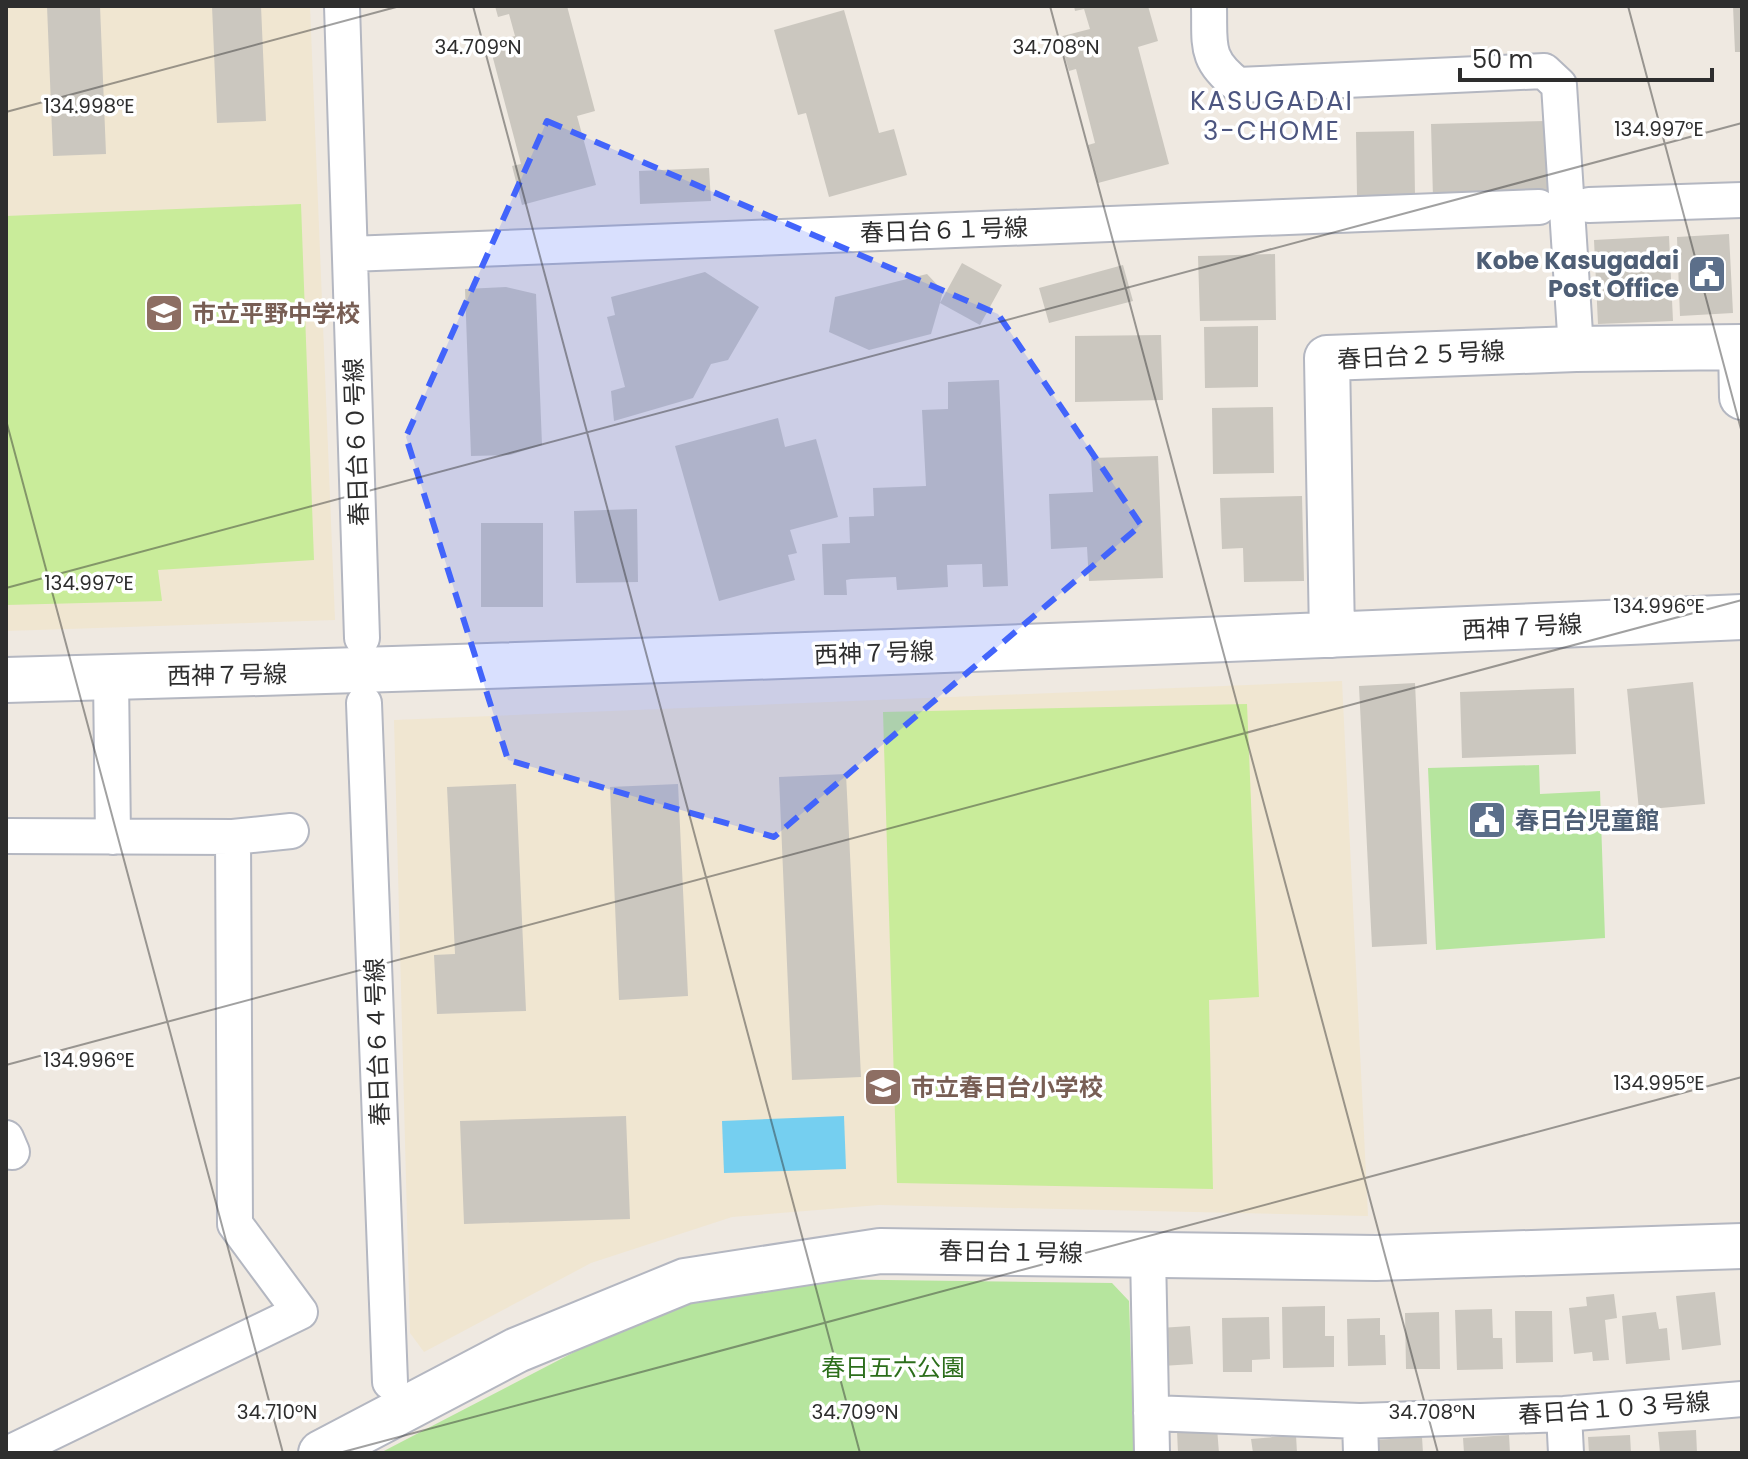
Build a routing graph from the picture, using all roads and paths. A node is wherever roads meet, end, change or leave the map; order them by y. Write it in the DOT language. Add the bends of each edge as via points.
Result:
graph roads {
  1 [pos="342,6"];
  2 [pos="1209,6"];
  3 [pos="1742,200"];
  4 [pos="1589,205"];
  5 [pos="1539,207"];
  6 [pos="350,254"];
  7 [pos="1576,349"];
  8 [pos="1742,397"];
  9 [pos="1742,617"];
  10 [pos="1332,635"];
  11 [pos="362,638"];
  12 [pos="111,678"];
  13 [pos="6,680"];
  14 [pos="364,703"];
  15 [pos="291,831"];
  16 [pos="6,836"];
  17 [pos="113,837"];
  18 [pos="233,837"];
  19 [pos="1742,1246"];
  20 [pos="1148,1254"];
  21 [pos="390,1382"];
  22 [pos="1742,1399"];
  23 [pos="1151,1413"];
  24 [pos="1564,1414"];
  25 [pos="1360,1437"];
  26 [pos="6,1446"];
  27 [pos="10,1452"];
  28 [pos="321,1453"];
  29 [pos="1152,1453"];
  30 [pos="1566,1453"];
  1 -- 6 [label="street, 春日台６０号線"];
  2 -- 7 [label="street" via="1210,50 1219,70 1238,85 1544,71 1559,85"];
  3 -- 4 [label="street"];
  5 -- 6 [label="street, 春日台６１号線"];
  6 -- 11 [label="street, 春日台６０号線"];
  7 -- 8 [label="street, 春日台２５号線" via="1741,347"];
  7 -- 10 [label="street, 春日台２５号線" via="1327,358"];
  9 -- 10 [label="street, 西神７号線"];
  10 -- 12 [label="street, 西神７号線"];
  12 -- 13 [label="street, 西神７号線"];
  12 -- 17 [label="street"];
  14 -- 21 [label="street, 春日台６４号線"];
  15 -- 18 [label="street"];
  16 -- 17 [label="street"];
  17 -- 18 [label="street"];
  18 -- 27 [label="street" via="235,1224 300,1312"];
  19 -- 20 [label="street, 春日台１号線" via="1376,1258"];
  20 -- 23 [label="street"];
  20 -- 28 [label="street, 春日台１号線" via="880,1251 685,1281 517,1350"];
  22 -- 24 [label="street, 春日台１０３号線"];
  23 -- 25 [label="street, 春日台１０３号線"];
  23 -- 29 [label="street"];
  24 -- 25 [label="street, 春日台１０３号線"];
  24 -- 30 [label="street"];
  26 -- 27 [label="street"];
}
